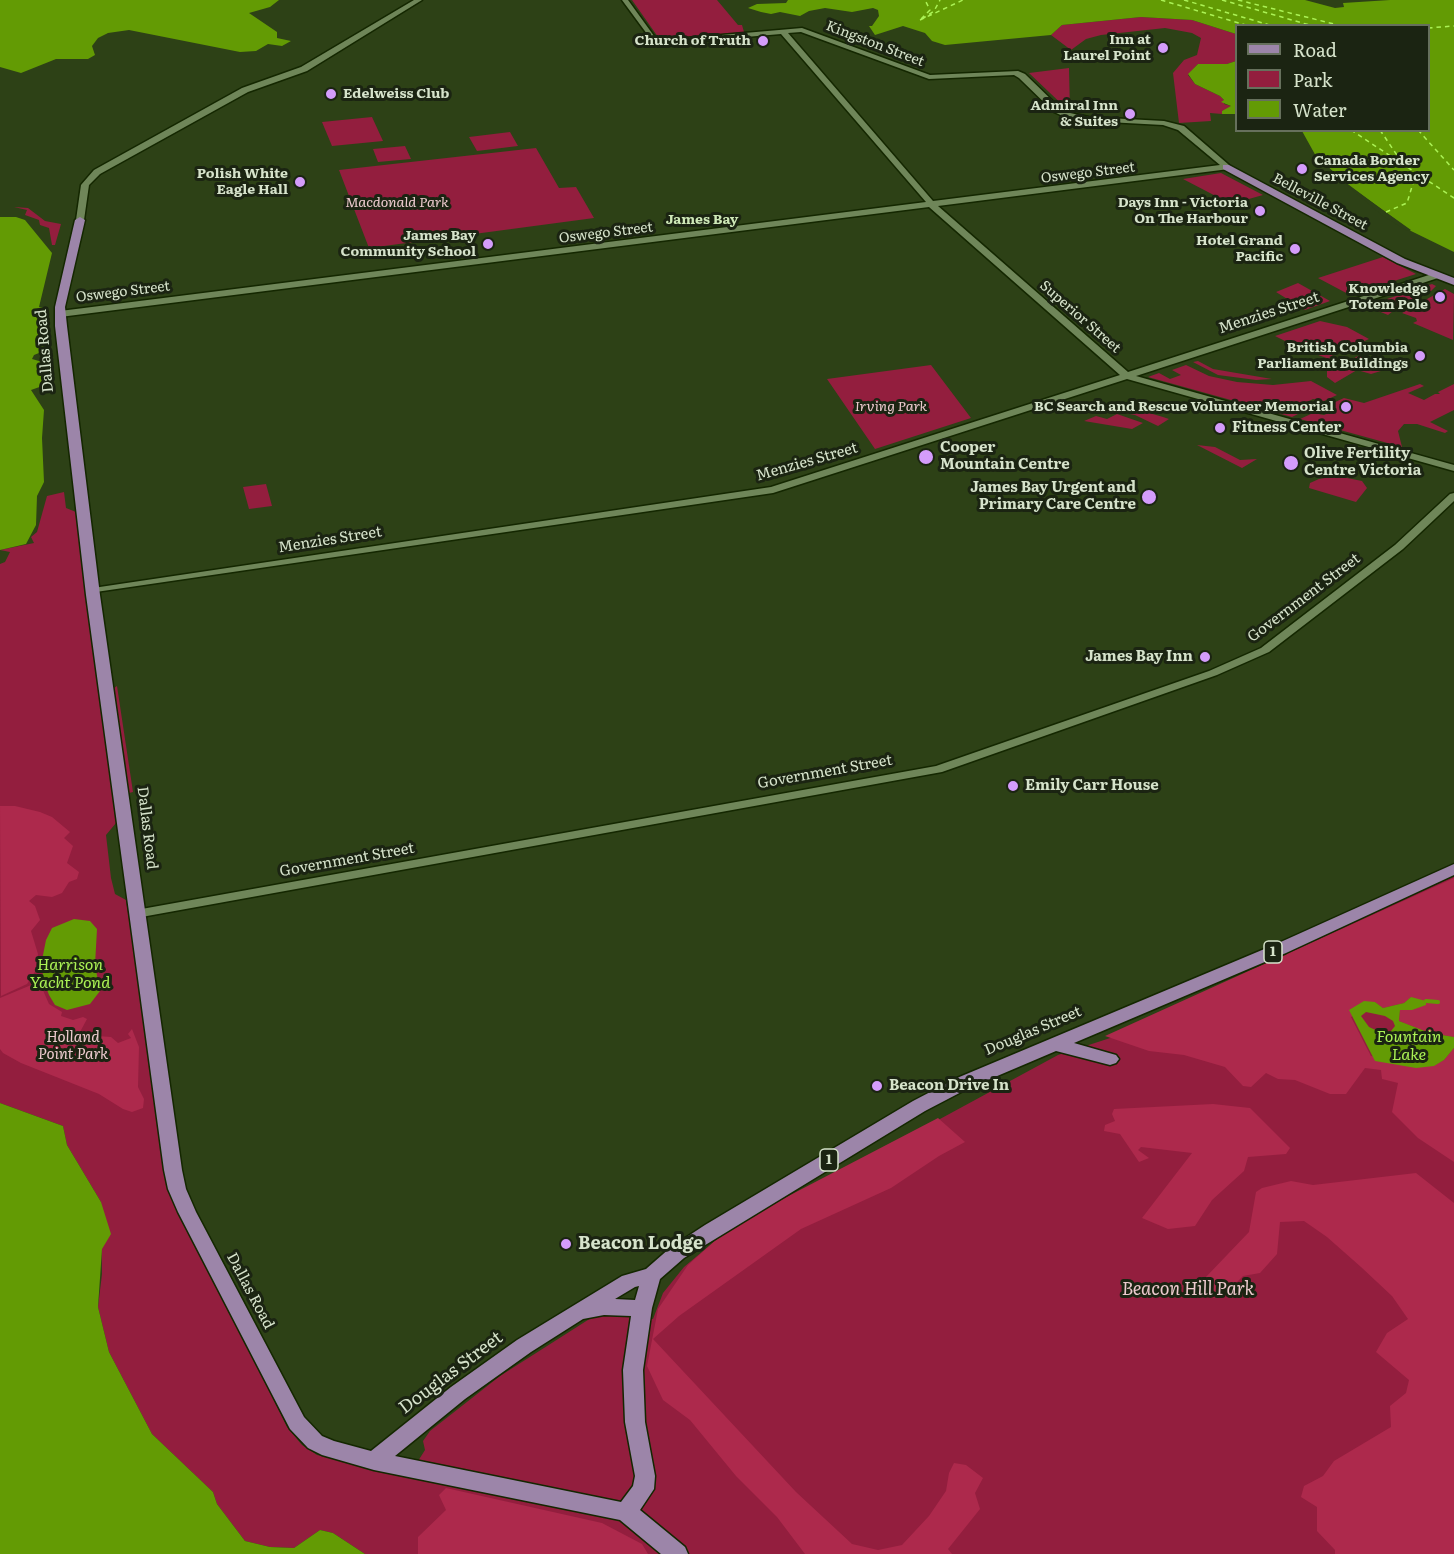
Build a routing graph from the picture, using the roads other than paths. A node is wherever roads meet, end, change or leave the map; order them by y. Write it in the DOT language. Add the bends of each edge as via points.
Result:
graph roads {
  1 [pos="419,0"];
  2 [pos="625,0"];
  3 [pos="783,32"];
  4 [pos="1184,130"];
  5 [pos="1226,167"];
  6 [pos="933,206"];
  7 [pos="81,220"];
  8 [pos="1435,276"];
  9 [pos="1454,282"];
  10 [pos="60,314"];
  11 [pos="1127,376"];
  12 [pos="1454,468"];
  13 [pos="1454,496"];
  14 [pos="93,591"];
  15 [pos="1454,869"];
  16 [pos="136,914"];
  17 [pos="1051,1044"];
  18 [pos="1110,1059"];
  19 [pos="652,1275"];
  20 [pos="642,1308"];
  21 [pos="557,1325"];
  22 [pos="374,1461"];
  23 [pos="626,1512"];
  24 [pos="677,1554"];
  1 -- 7 [label="street, Dallas Road" via="304,69 245,90 97,172 86,185"];
  2 -- 3 [label="street" via="659,41 674,43"];
  3 -- 4 [label="street, Kingston Street" via="808,32 933,78 1015,73 1057,110 1081,118 1164,123"];
  3 -- 6 [label="street, Superior Street"];
  4 -- 5 [label="street, Belleville Street"];
  5 -- 6 [label="street, Oswego Street"];
  5 -- 8 [label="main road, Belleville Street"];
  6 -- 10 [label="street, Oswego Street"];
  6 -- 11 [label="street, Superior Street"];
  7 -- 10 [label="main road, Dallas Road"];
  8 -- 9 [label="main road, Belleville Street"];
  8 -- 11 [label="street, Menzies Street"];
  10 -- 14 [label="main road, Dallas Road"];
  11 -- 12 [label="street, Superior Street"];
  11 -- 14 [label="street, Menzies Street" via="773,490"];
  13 -- 16 [label="street, Government Street" via="1399,547 1265,650 1213,673 938,769"];
  14 -- 16 [label="main road, Dallas Road"];
  15 -- 17 [label="main road, Douglas Street / 1" via="1280,949"];
  16 -- 22 [label="main road, Dallas Road" via="180,1197 297,1423 315,1442 329,1449"];
  17 -- 18 [label="main road"];
  17 -- 19 [label="main road, Douglas Street / 1" via="919,1106 712,1230"];
  19 -- 20 [label="main road"];
  19 -- 21 [label="main road, Douglas Street / 1" via="629,1281"];
  20 -- 21 [label="main road, Douglas Street / 1" via="604,1307"];
  20 -- 23 [label="main road" via="633,1396 645,1476 643,1489"];
  21 -- 22 [label="main road, Douglas Street / 1" via="458,1393"];
  22 -- 23 [label="main road, Dallas Road"];
  23 -- 24 [label="main road, Dallas Road"];
}
